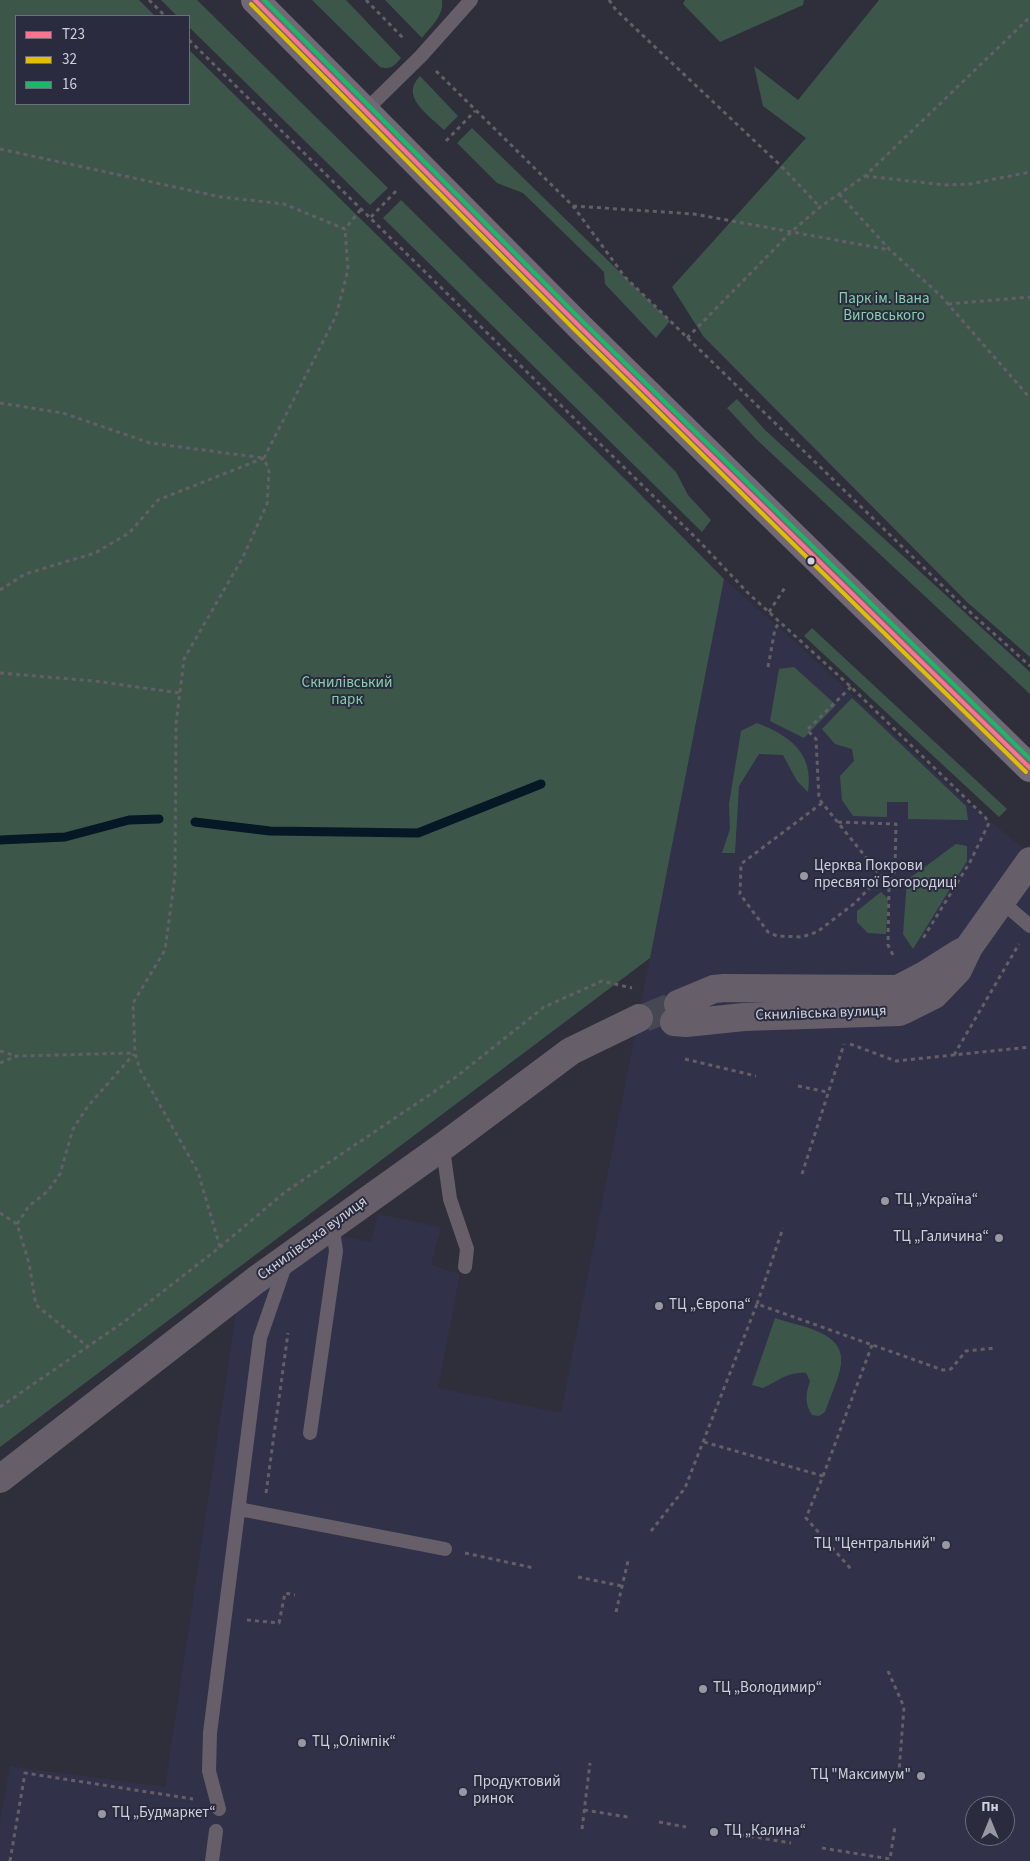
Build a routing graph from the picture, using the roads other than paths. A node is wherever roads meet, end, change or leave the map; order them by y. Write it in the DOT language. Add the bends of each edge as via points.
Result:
graph roads {
  1 [pos="256,0"];
  2 [pos="471,0"];
  3 [pos="366,110"];
  4 [pos="1030,768"];
  5 [pos="1030,861"];
  6 [pos="1002,902"];
  7 [pos="1030,926"];
  8 [pos="676,1013"];
  9 [pos="639,1018"];
  10 [pos="445,1145"];
  11 [pos="332,1224"];
  12 [pos="288,1258"];
  13 [pos="464,1267"];
  14 [pos="310,1433"];
  15 [pos="0,1479"];
  16 [pos="239,1509"];
  17 [pos="445,1549"];
  18 [pos="219,1809"];
  19 [pos="216,1831"];
  20 [pos="212,1861"];
  1 -- 3 [label="main road"];
  2 -- 3 [label="lane"];
  3 -- 4 [label="main road" via="581,328"];
  5 -- 6 [label="street, Скнилівська вулиця"];
  6 -- 7 [label="lane"];
  6 -- 8 [label="street, Скнилівська вулиця" via="969,947 958,970 934,996 899,1012 744,1017 686,1023"];
  9 -- 10 [label="street, Скнилівська вулиця" via="571,1051"];
  10 -- 11 [label="street, Скнилівська вулиця"];
  10 -- 13 [label="lane" via="450,1200 467,1249"];
  11 -- 12 [label="street, Скнилівська вулиця"];
  11 -- 14 [label="lane" via="336,1251"];
  12 -- 15 [label="street, Скнилівська вулиця"];
  12 -- 16 [label="lane" via="260,1338"];
  16 -- 17 [label="lane"];
  16 -- 18 [label="lane" via="210,1733 210,1771"];
  19 -- 20 [label="lane"];
}
